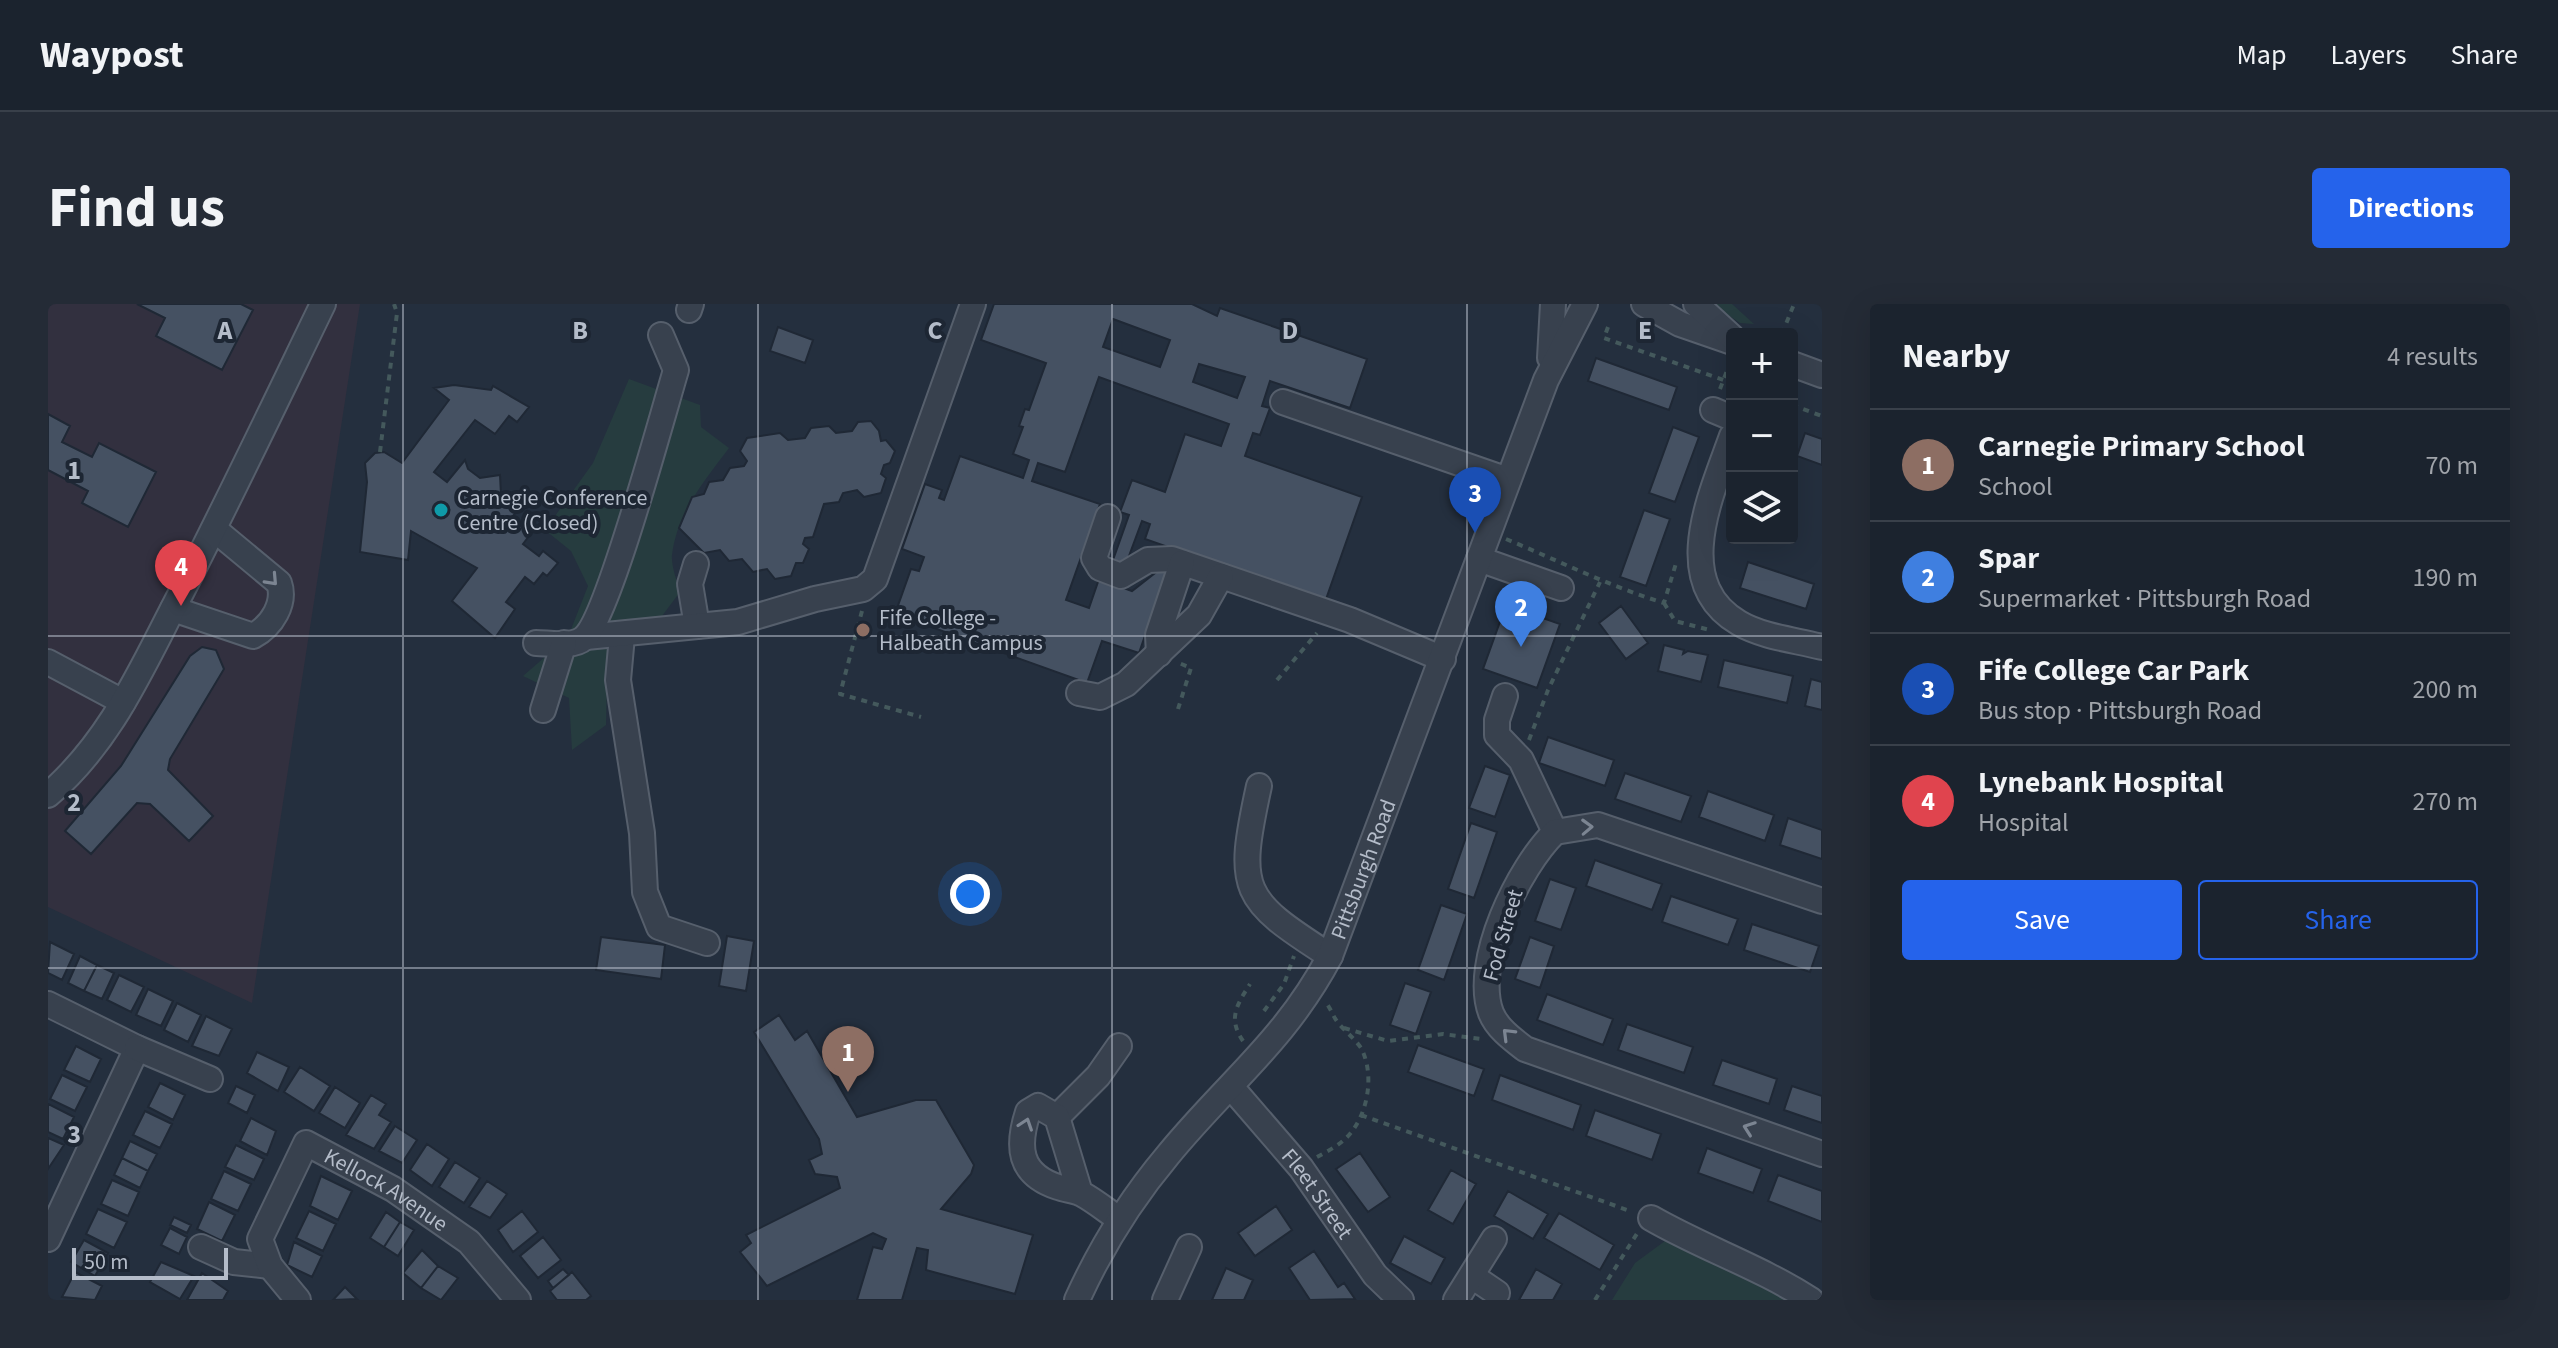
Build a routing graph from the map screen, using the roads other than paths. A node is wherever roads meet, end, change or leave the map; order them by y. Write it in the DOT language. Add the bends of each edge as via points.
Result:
graph roads {
  1 [pos="323,304"];
  2 [pos="973,304"];
  3 [pos="1553,304"];
  4 [pos="1585,304"];
  5 [pos="1644,304"];
  6 [pos="1696,304"];
  7 [pos="1726,334"];
  8 [pos="661,335"];
  9 [pos="1726,338"];
  10 [pos="1798,366"];
  11 [pos="1822,375"];
  12 [pos="1546,380"];
  13 [pos="1283,402"];
  14 [pos="1726,453"];
  15 [pos="1508,480"];
  16 [pos="1108,517"];
  17 [pos="214,529"];
  18 [pos="1479,559"];
  19 [pos="1182,563"];
  20 [pos="696,564"];
  21 [pos="1221,576"];
  22 [pos="1561,588"];
  23 [pos="173,609"];
  24 [pos="697,626"];
  25 [pos="622,636"];
  26 [pos="575,640"];
  27 [pos="536,643"];
  28 [pos="1822,647"];
  29 [pos="1159,654"];
  30 [pos="1443,659"];
  31 [pos="48,662"];
  32 [pos="1079,693"];
  33 [pos="1505,696"];
  34 [pos="123,702"];
  35 [pos="543,710"];
  36 [pos="1259,786"];
  37 [pos="48,795"];
  38 [pos="1555,832"];
  39 [pos="1822,901"];
  40 [pos="707,943"];
  41 [pos="1330,956"];
  42 [pos="48,1004"];
  43 [pos="1119,1046"];
  44 [pos="137,1048"];
  45 [pos="210,1079"];
  46 [pos="1232,1088"];
  47 [pos="1057,1117"];
  48 [pos="1822,1154"];
  49 [pos="1080,1193"];
  50 [pos="1651,1218"];
  51 [pos="1119,1219"];
  52 [pos="48,1239"];
  53 [pos="1494,1239"];
  54 [pos="201,1247"];
  55 [pos="1189,1247"];
  56 [pos="270,1266"];
  57 [pos="1472,1276"];
  58 [pos="1497,1293"];
  59 [pos="298,1300"];
  60 [pos="518,1300"];
  61 [pos="1077,1300"];
  62 [pos="1165,1300"];
  63 [pos="1401,1300"];
  64 [pos="1456,1300"];
  65 [pos="1811,1300"];
  1 -- 17 [label="street"];
  2 -- 24 [label="street" via="875,579 863,589 738,622"];
  3 -- 12 [label="street, Pittsburgh Road"];
  4 -- 12 [label="street, Pittsburgh Road"];
  5 -- 9 [label="street" via="1680,324"];
  6 -- 7 [label="street"];
  8 -- 26 [label="street" via="676,370 605,599"];
  10 -- 11 [label="street"];
  12 -- 15 [label="street, Pittsburgh Road"];
  13 -- 15 [label="street"];
  14 -- 28 [label="street" via="1706,508 1699,566 1708,590 1737,622"];
  15 -- 18 [label="street, Pittsburgh Road"];
  16 -- 19 [label="street" via="1094,558 1100,568 1121,576 1157,557"];
  17 -- 23 [label="street"];
  17 -- 23 [label="street, one-way" via="279,583 281,606 253,636"];
  18 -- 22 [label="street"];
  18 -- 30 [label="street, Pittsburgh Road"];
  19 -- 21 [label="street"];
  19 -- 29 [label="street" via="1158,635"];
  20 -- 24 [label="street" via="690,584"];
  21 -- 29 [label="street" via="1199,615"];
  21 -- 30 [label="street"];
  23 -- 34 [label="street"];
  24 -- 25 [label="street"];
  25 -- 26 [label="street"];
  25 -- 40 [label="street" via="618,680 642,833 645,892 659,927"];
  26 -- 27 [label="street"];
  26 -- 35 [label="street"];
  29 -- 32 [label="street" via="1113,692 1100,697"];
  30 -- 41 [label="street, Pittsburgh Road"];
  31 -- 34 [label="street"];
  33 -- 38 [label="street" via="1497,735 1521,760"];
  34 -- 37 [label="street" via="83,764"];
  36 -- 41 [label="street" via="1246,846 1247,874 1255,895 1268,913"];
  38 -- 39 [label="street, one-way" via="1598,825"];
  48 -- 38 [label="street, Fod Street, one-way" via="1525,1049 1492,1015 1486,993 1492,955 1518,879"];
  41 -- 46 [label="street, Pittsburgh Road" via="1283,1032"];
  42 -- 44 [label="street"];
  43 -- 47 [label="street"];
  44 -- 45 [label="street"];
  44 -- 52 [label="street"];
  46 -- 51 [label="street, Pittsburgh Road" via="1167,1155"];
  46 -- 63 [label="street, Fleet Street" via="1301,1168 1375,1275"];
  47 -- 49 [label="street"];
  49 -- 47 [label="street, one-way" via="1055,1186 1030,1170 1020,1150 1028,1112 1038,1106"];
  49 -- 51 [label="street"];
  50 -- 65 [label="street"];
  51 -- 61 [label="street, Pittsburgh Road"];
  53 -- 57 [label="street"];
  54 -- 56 [label="street" via="234,1262"];
  55 -- 62 [label="street"];
  56 -- 59 [label="street"];
  56 -- 60 [label="street, Kellock Avenue" via="260,1239 306,1143 393,1189 469,1242"];
  57 -- 58 [label="street"];
  57 -- 64 [label="street"];
}
